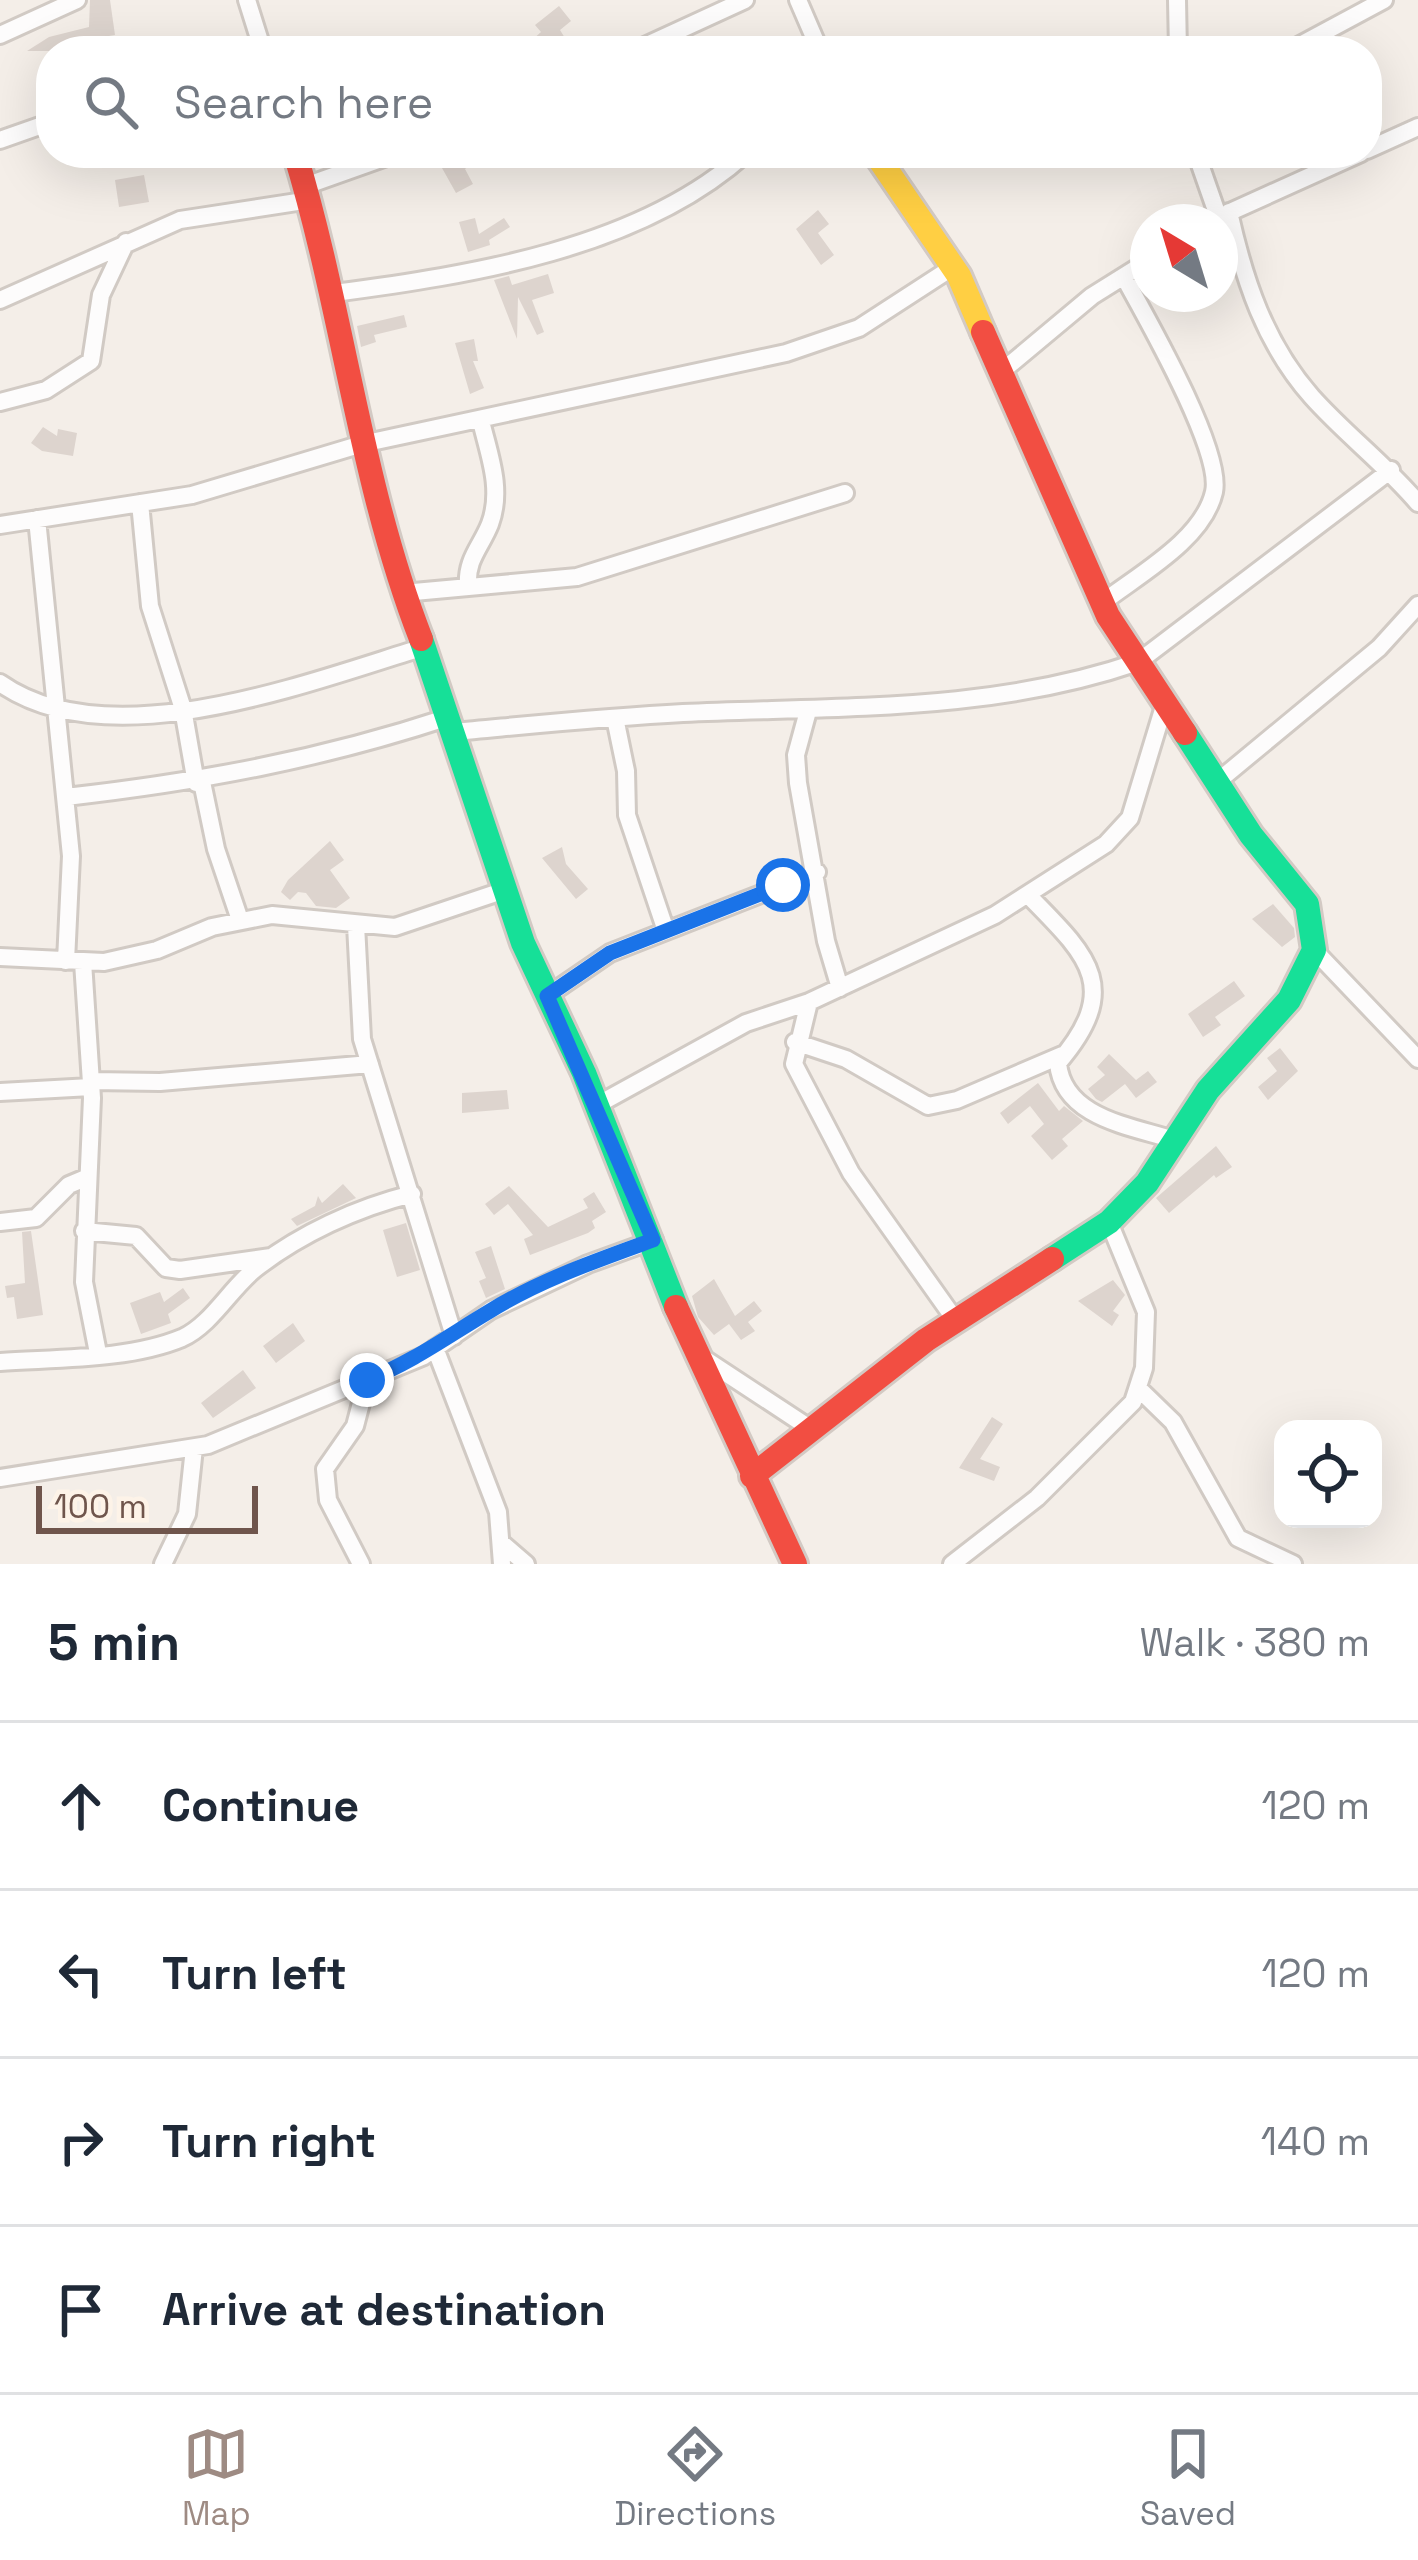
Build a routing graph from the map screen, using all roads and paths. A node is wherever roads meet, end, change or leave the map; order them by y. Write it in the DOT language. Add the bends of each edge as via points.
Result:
graph roads {
  1 [pos="77,0"];
  2 [pos="247,0"];
  3 [pos="745,0"];
  4 [pos="798,0"];
  5 [pos="1177,0"];
  6 [pos="1384,0"];
  7 [pos="0,35"];
  8 [pos="258,36"];
  9 [pos="667,36"];
  10 [pos="814,36"];
  11 [pos="1178,36"];
  12 [pos="1317,36"];
  13 [pos="36,127"];
  14 [pos="1418,127"];
  15 [pos="0,140"];
  16 [pos="1382,143"];
  17 [pos="300,168"];
  18 [pos="364,168"];
  19 [pos="721,168"];
  20 [pos="885,168"];
  21 [pos="1201,168"];
  22 [pos="1326,168"];
  23 [pos="308,193"];
  24 [pos="1214,204"];
  25 [pos="1238,208"];
  26 [pos="127,240"];
  27 [pos="1238,265"];
  28 [pos="953,267"];
  29 [pos="1130,273"];
  30 [pos="1124,277"];
  31 [pos="334,293"];
  32 [pos="0,300"];
  33 [pos="1001,372"];
  34 [pos="0,401"];
  35 [pos="481,421"];
  36 [pos="362,444"];
  37 [pos="1391,470"];
  38 [pos="845,494"];
  39 [pos="1418,502"];
  40 [pos="140,503"];
  41 [pos="37,519"];
  42 [pos="0,525"];
  43 [pos="468,586"];
  44 [pos="403,593"];
  45 [pos="1102,603"];
  46 [pos="1418,605"];
  47 [pos="424,647"];
  48 [pos="1138,662"];
  49 [pos="0,683"];
  50 [pos="1165,703"];
  51 [pos="183,709"];
  52 [pos="55,710"];
  53 [pos="808,711"];
  54 [pos="615,718"];
  55 [pos="451,725"];
  56 [pos="199,782"];
  57 [pos="1217,782"];
  58 [pos="66,796"];
  59 [pos="817,872"];
  60 [pos="505,890"];
  61 [pos="1028,895"];
  62 [pos="240,920"];
  63 [pos="356,925"];
  64 [pos="665,928"];
  65 [pos="1314,950"];
  66 [pos="0,957"];
  67 [pos="74,961"];
  68 [pos="840,988"];
  69 [pos="547,996"];
  70 [pos="808,1002"];
  71 [pos="795,1042"];
  72 [pos="1067,1053"];
  73 [pos="1418,1059"];
  74 [pos="370,1064"];
  75 [pos="91,1084"];
  76 [pos="0,1092"];
  77 [pos="596,1105"];
  78 [pos="1174,1139"];
  79 [pos="88,1177"];
  80 [pos="412,1194"];
  81 [pos="0,1222"];
  82 [pos="1109,1222"];
  83 [pos="84,1232"];
  84 [pos="653,1240"];
  85 [pos="273,1257"];
  86 [pos="956,1321"];
  87 [pos="454,1336"];
  88 [pos="435,1348"];
  89 [pos="98,1353"];
  90 [pos="696,1354"];
  91 [pos="0,1362"];
  92 [pos="367,1380"];
  93 [pos="1138,1388"];
  94 [pos="814,1431"];
  95 [pos="194,1448"];
  96 [pos="752,1476"];
  97 [pos="0,1478"];
  98 [pos="504,1545"];
  99 [pos="789,1562"];
  100 [pos="163,1564"];
  101 [pos="361,1564"];
  102 [pos="502,1564"];
  103 [pos="526,1564"];
  104 [pos="952,1564"];
  105 [pos="1293,1564"];
  1 -- 7 [label="street"];
  2 -- 8 [label="street"];
  3 -- 9 [label="street"];
  4 -- 10 [label="street"];
  5 -- 11 [label="street"];
  6 -- 12 [label="street"];
  13 -- 15 [label="street"];
  14 -- 16 [label="street"];
  17 -- 23 [label="street"];
  18 -- 23 [label="street"];
  19 -- 31 [label="street" via="643,216 517,264"];
  20 -- 28 [label="street"];
  21 -- 24 [label="street"];
  22 -- 25 [label="street"];
  23 -- 26 [label="street" via="180,220"];
  23 -- 31 [label="street"];
  26 -- 32 [label="street"];
  26 -- 34 [label="street" via="101,296 91,361 46,390"];
  27 -- 37 [label="street" via="1285,364"];
  28 -- 33 [label="street"];
  28 -- 35 [label="street" via="860,328 786,353"];
  29 -- 30 [label="street"];
  30 -- 33 [label="street"];
  30 -- 45 [label="street" via="1172,364 1214,470 1214,493 1181,541"];
  31 -- 36 [label="street"];
  33 -- 45 [label="street"];
  35 -- 36 [label="street"];
  35 -- 43 [label="street" via="497,488 489,527 468,564"];
  36 -- 40 [label="street"];
  36 -- 44 [label="street"];
  37 -- 39 [label="street"];
  37 -- 48 [label="street"];
  38 -- 43 [label="street" via="577,577"];
  40 -- 41 [label="street"];
  40 -- 51 [label="street" via="150,606"];
  41 -- 42 [label="street"];
  41 -- 52 [label="street"];
  43 -- 44 [label="street"];
  44 -- 47 [label="street"];
  45 -- 48 [label="street"];
  46 -- 57 [label="street" via="1379,648"];
  47 -- 51 [label="street" via="283,692"];
  47 -- 55 [label="street"];
  48 -- 50 [label="street"];
  48 -- 53 [label="street" via="1039,690"];
  49 -- 52 [label="street"];
  50 -- 57 [label="street"];
  50 -- 61 [label="street" via="1130,818 1106,844"];
  51 -- 52 [label="street"];
  51 -- 56 [label="street"];
  52 -- 58 [label="street"];
  53 -- 54 [label="street"];
  53 -- 59 [label="street" via="796,754"];
  54 -- 55 [label="street"];
  54 -- 64 [label="street" via="627,815"];
  55 -- 56 [label="street"];
  55 -- 60 [label="street"];
  56 -- 58 [label="street"];
  56 -- 62 [label="street"];
  57 -- 65 [label="street" via="1307,904"];
  58 -- 67 [label="street"];
  59 -- 64 [label="street"];
  59 -- 68 [label="street"];
  60 -- 63 [label="street" via="395,927"];
  60 -- 69 [label="street"];
  61 -- 68 [label="street"];
  61 -- 72 [label="street" via="1087,961 1092,1016"];
  62 -- 63 [label="street" via="272,915"];
  62 -- 67 [label="street" via="157,950"];
  63 -- 74 [label="street"];
  64 -- 69 [label="street" via="583,967"];
  65 -- 73 [label="street"];
  65 -- 78 [label="street" via="1289,1000"];
  66 -- 67 [label="street"];
  67 -- 75 [label="street"];
  68 -- 70 [label="street"];
  69 -- 77 [label="street"];
  70 -- 71 [label="street"];
  70 -- 77 [label="street" via="746,1023"];
  71 -- 72 [label="street" via="846,1059 928,1106"];
  71 -- 86 [label="street" via="794,1064 822,1122"];
  72 -- 78 [label="street" via="1059,1077 1078,1105"];
  74 -- 75 [label="street"];
  74 -- 80 [label="street"];
  75 -- 76 [label="street"];
  75 -- 79 [label="street"];
  77 -- 84 [label="street"];
  78 -- 82 [label="street"];
  79 -- 81 [label="street" via="36,1219"];
  79 -- 83 [label="street"];
  80 -- 85 [label="street" via="315,1231"];
  80 -- 87 [label="street"];
  82 -- 86 [label="street"];
  82 -- 93 [label="street" via="1146,1312"];
  83 -- 85 [label="street" via="136,1236 166,1268 180,1270"];
  83 -- 89 [label="street"];
  84 -- 87 [label="street" via="541,1286"];
  84 -- 90 [label="street"];
  85 -- 89 [label="street" via="186,1337"];
  86 -- 94 [label="street"];
  87 -- 88 [label="street"];
  88 -- 92 [label="street"];
  88 -- 98 [label="street" via="499,1512"];
  89 -- 91 [label="street"];
  90 -- 94 [label="street"];
  90 -- 96 [label="street"];
  92 -- 95 [label="street"];
  92 -- 101 [label="street" via="355,1426 325,1469 328,1500"];
  93 -- 104 [label="street" via="1037,1498"];
  93 -- 105 [label="street" via="1186,1440 1238,1538"];
  94 -- 96 [label="street"];
  95 -- 97 [label="street"];
  95 -- 100 [label="street" via="187,1514"];
  96 -- 99 [label="street"];
  98 -- 102 [label="street"];
  98 -- 103 [label="street"];
}
